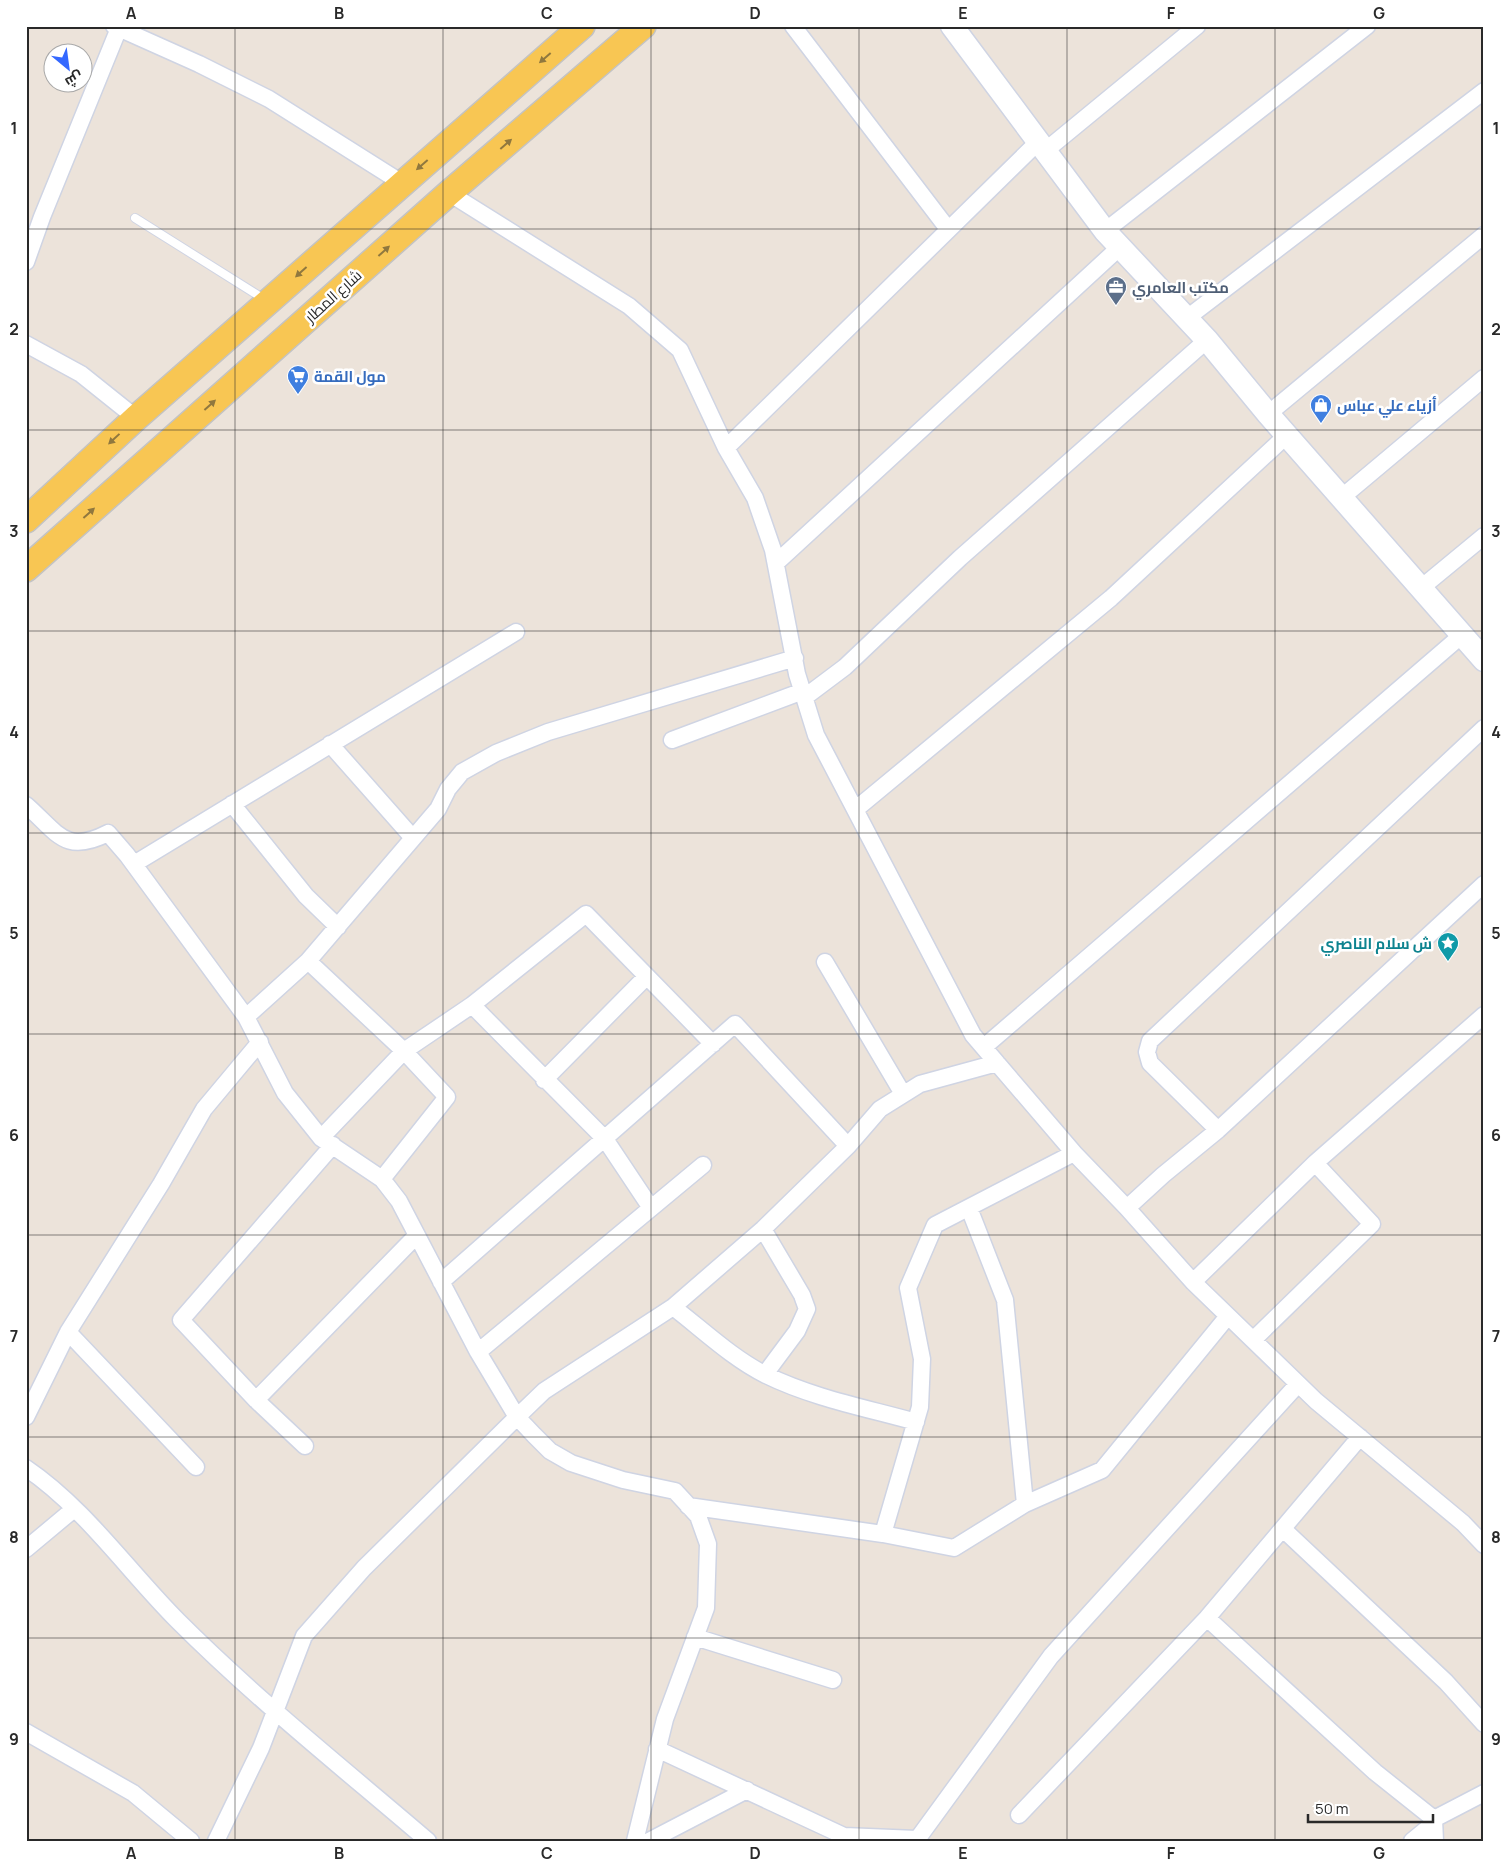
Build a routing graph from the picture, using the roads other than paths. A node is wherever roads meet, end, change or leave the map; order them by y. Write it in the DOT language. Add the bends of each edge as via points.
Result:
graph roads {
  1 [pos="582,26"];
  2 [pos="643,26"];
  3 [pos="793,26"];
  4 [pos="952,26"];
  5 [pos="1197,26"];
  6 [pos="1367,26"];
  7 [pos="116,27"];
  8 [pos="1484,91"];
  9 [pos="1041,146"];
  10 [pos="402,182"];
  11 [pos="449,193"];
  12 [pos="135,218"];
  13 [pos="948,229"];
  14 [pos="1484,235"];
  15 [pos="1112,239"];
  16 [pos="26,262"];
  17 [pos="268,301"];
  18 [pos="1187,318"];
  19 [pos="1207,340"];
  20 [pos="26,344"];
  21 [pos="1484,378"];
  22 [pos="1268,414"];
  23 [pos="136,418"];
  24 [pos="1286,435"];
  25 [pos="726,448"];
  26 [pos="1341,498"];
  27 [pos="30,516"];
  28 [pos="1484,536"];
  29 [pos="59,539"];
  30 [pos="776,563"];
  31 [pos="26,569"];
  32 [pos="1421,588"];
  33 [pos="516,632"];
  34 [pos="1462,635"];
  35 [pos="795,658"];
  36 [pos="1484,660"];
  37 [pos="804,694"];
  38 [pos="1484,728"];
  39 [pos="672,740"];
  40 [pos="330,744"];
  41 [pos="232,804"];
  42 [pos="26,805"];
  43 [pos="856,809"];
  44 [pos="413,838"];
  45 [pos="134,864"];
  46 [pos="1484,884"];
  47 [pos="338,927"];
  48 [pos="308,961"];
  49 [pos="825,962"];
  50 [pos="646,977"];
  51 [pos="472,1005"];
  52 [pos="1484,1014"];
  53 [pos="246,1017"];
  54 [pos="260,1042"];
  55 [pos="713,1044"];
  56 [pos="984,1047"];
  57 [pos="404,1051"];
  58 [pos="997,1063"];
  59 [pos="544,1080"];
  60 [pos="903,1094"];
  61 [pos="1218,1130"];
  62 [pos="605,1139"];
  63 [pos="327,1141"];
  64 [pos="848,1146"];
  65 [pos="1074,1153"];
  66 [pos="1315,1163"];
  67 [pos="703,1165"];
  68 [pos="382,1179"];
  69 [pos="651,1208"];
  70 [pos="969,1208"];
  71 [pos="1127,1208"];
  72 [pos="763,1229"];
  73 [pos="416,1236"];
  74 [pos="442,1282"];
  75 [pos="1193,1282"];
  76 [pos="673,1307"];
  77 [pos="1228,1316"];
  78 [pos="68,1332"];
  79 [pos="1253,1340"];
  80 [pos="478,1352"];
  81 [pos="765,1374"];
  82 [pos="1298,1384"];
  83 [pos="256,1400"];
  84 [pos="516,1416"];
  85 [pos="26,1417"];
  86 [pos="916,1422"];
  87 [pos="1360,1438"];
  88 [pos="305,1446"];
  89 [pos="196,1467"];
  90 [pos="26,1468"];
  91 [pos="1025,1504"];
  92 [pos="688,1506"];
  93 [pos="74,1510"];
  94 [pos="1283,1529"];
  95 [pos="883,1534"];
  96 [pos="1484,1545"];
  97 [pos="26,1549"];
  98 [pos="1207,1618"];
  99 [pos="695,1637"];
  100 [pos="834,1680"];
  101 [pos="277,1712"];
  102 [pos="1484,1724"];
  103 [pos="26,1732"];
  104 [pos="657,1749"];
  105 [pos="747,1790"];
  106 [pos="1484,1793"];
  107 [pos="1019,1815"];
  108 [pos="1434,1821"];
  109 [pos="843,1838"];
  110 [pos="916,1840"];
  111 [pos="191,1841"];
  112 [pos="216,1841"];
  113 [pos="428,1841"];
  114 [pos="636,1841"];
  115 [pos="649,1841"];
  116 [pos="1412,1841"];
  117 [pos="1434,1841"];
  1 -- 10 [label="main road, one-way"];
  11 -- 2 [label="main road, شارع المطار, one-way"];
  3 -- 13 [label="street"];
  4 -- 9 [label="street"];
  5 -- 9 [label="street"];
  6 -- 15 [label="street"];
  7 -- 10 [label="street" via="269,100"];
  7 -- 16 [label="street"];
  8 -- 18 [label="street"];
  9 -- 13 [label="street"];
  9 -- 15 [label="street"];
  10 -- 17 [label="main road, one-way"];
  11 -- 25 [label="street" via="630,306 680,350"];
  29 -- 11 [label="main road, شارع المطار, one-way"];
  12 -- 17 [label="lane"];
  13 -- 25 [label="street"];
  14 -- 22 [label="street"];
  15 -- 18 [label="street"];
  15 -- 30 [label="street"];
  17 -- 23 [label="main road"];
  18 -- 19 [label="street"];
  19 -- 22 [label="street"];
  19 -- 37 [label="street" via="960,558 845,667"];
  20 -- 23 [label="street" via="81,374"];
  21 -- 26 [label="street"];
  22 -- 24 [label="street"];
  23 -- 27 [label="main road, one-way"];
  24 -- 26 [label="street"];
  24 -- 43 [label="street" via="1111,598"];
  25 -- 30 [label="street" via="754,498"];
  26 -- 32 [label="street"];
  27 -- 29 [label="main road" via="45,534"];
  28 -- 32 [label="street"];
  29 -- 31 [label="main road, شارع المطار"];
  30 -- 35 [label="street"];
  32 -- 34 [label="street"];
  33 -- 40 [label="street"];
  34 -- 36 [label="street"];
  34 -- 56 [label="street"];
  35 -- 37 [label="street"];
  35 -- 44 [label="street" via="548,732 496,753 462,772 438,809"];
  37 -- 39 [label="street"];
  37 -- 43 [label="street" via="816,734"];
  38 -- 61 [label="street" via="1150,1041 1147,1052 1150,1063"];
  40 -- 41 [label="street"];
  40 -- 44 [label="street"];
  41 -- 45 [label="street"];
  41 -- 47 [label="street" via="306,896"];
  42 -- 45 [label="street" via="69,843 81,843 108,833"];
  43 -- 56 [label="street" via="973,1035"];
  44 -- 47 [label="street"];
  45 -- 53 [label="street"];
  46 -- 61 [label="street"];
  47 -- 48 [label="street"];
  48 -- 53 [label="street"];
  48 -- 57 [label="street"];
  49 -- 60 [label="street"];
  50 -- 51 [label="street" via="586,914"];
  50 -- 55 [label="street"];
  50 -- 59 [label="street"];
  51 -- 57 [label="street"];
  51 -- 59 [label="street"];
  52 -- 66 [label="street"];
  53 -- 54 [label="street"];
  54 -- 63 [label="street" via="286,1093"];
  54 -- 78 [label="street" via="204,1109"];
  55 -- 62 [label="street"];
  55 -- 64 [label="street" via="735,1024"];
  56 -- 58 [label="street"];
  57 -- 63 [label="street"];
  57 -- 68 [label="street" via="447,1097"];
  58 -- 60 [label="street" via="920,1084"];
  58 -- 65 [label="street"];
  59 -- 62 [label="street"];
  60 -- 64 [label="street" via="880,1109"];
  61 -- 71 [label="street"];
  62 -- 69 [label="street"];
  62 -- 74 [label="street"];
  63 -- 68 [label="street"];
  63 -- 83 [label="street" via="181,1320"];
  64 -- 72 [label="street"];
  65 -- 70 [label="street"];
  65 -- 71 [label="street"];
  66 -- 75 [label="street"];
  66 -- 79 [label="street" via="1372,1224"];
  67 -- 69 [label="street"];
  68 -- 73 [label="street" via="400,1201"];
  69 -- 80 [label="street"];
  70 -- 86 [label="street" via="935,1225 908,1288 922,1359 920,1407"];
  70 -- 91 [label="street" via="1005,1300"];
  71 -- 75 [label="street"];
  72 -- 76 [label="street"];
  72 -- 81 [label="street" via="807,1309 797,1331"];
  73 -- 74 [label="street"];
  73 -- 83 [label="street"];
  74 -- 80 [label="street"];
  75 -- 77 [label="street"];
  76 -- 81 [label="street" via="729,1351"];
  76 -- 84 [label="street" via="552,1385"];
  77 -- 79 [label="street"];
  77 -- 91 [label="street" via="1102,1470"];
  78 -- 85 [label="street"];
  78 -- 89 [label="street"];
  79 -- 82 [label="street"];
  80 -- 84 [label="street"];
  81 -- 86 [label="street" via="807,1391"];
  82 -- 87 [label="street"];
  82 -- 110 [label="street" via="1051,1656"];
  83 -- 88 [label="street"];
  84 -- 92 [label="street" via="550,1450 571,1463 623,1480 675,1491"];
  84 -- 101 [label="street" via="364,1568 304,1636"];
  86 -- 95 [label="street"];
  87 -- 94 [label="street"];
  87 -- 96 [label="street" via="1463,1522"];
  90 -- 93 [label="street" via="52,1486"];
  91 -- 95 [label="street" via="954,1548"];
  92 -- 95 [label="street"];
  92 -- 99 [label="street" via="698,1516 708,1544 706,1608"];
  93 -- 97 [label="street"];
  93 -- 101 [label="street" via="178,1621"];
  94 -- 98 [label="street"];
  94 -- 102 [label="street" via="1446,1682"];
  98 -- 107 [label="street"];
  98 -- 108 [label="street" via="1375,1772"];
  99 -- 100 [label="street"];
  99 -- 104 [label="street"];
  101 -- 112 [label="street"];
  101 -- 113 [label="street"];
  103 -- 111 [label="street" via="133,1793"];
  104 -- 105 [label="street"];
  104 -- 114 [label="street"];
  105 -- 109 [label="street"];
  105 -- 115 [label="street"];
  106 -- 108 [label="street"];
  108 -- 116 [label="street"];
  108 -- 117 [label="street"];
  109 -- 110 [label="street"];
}
